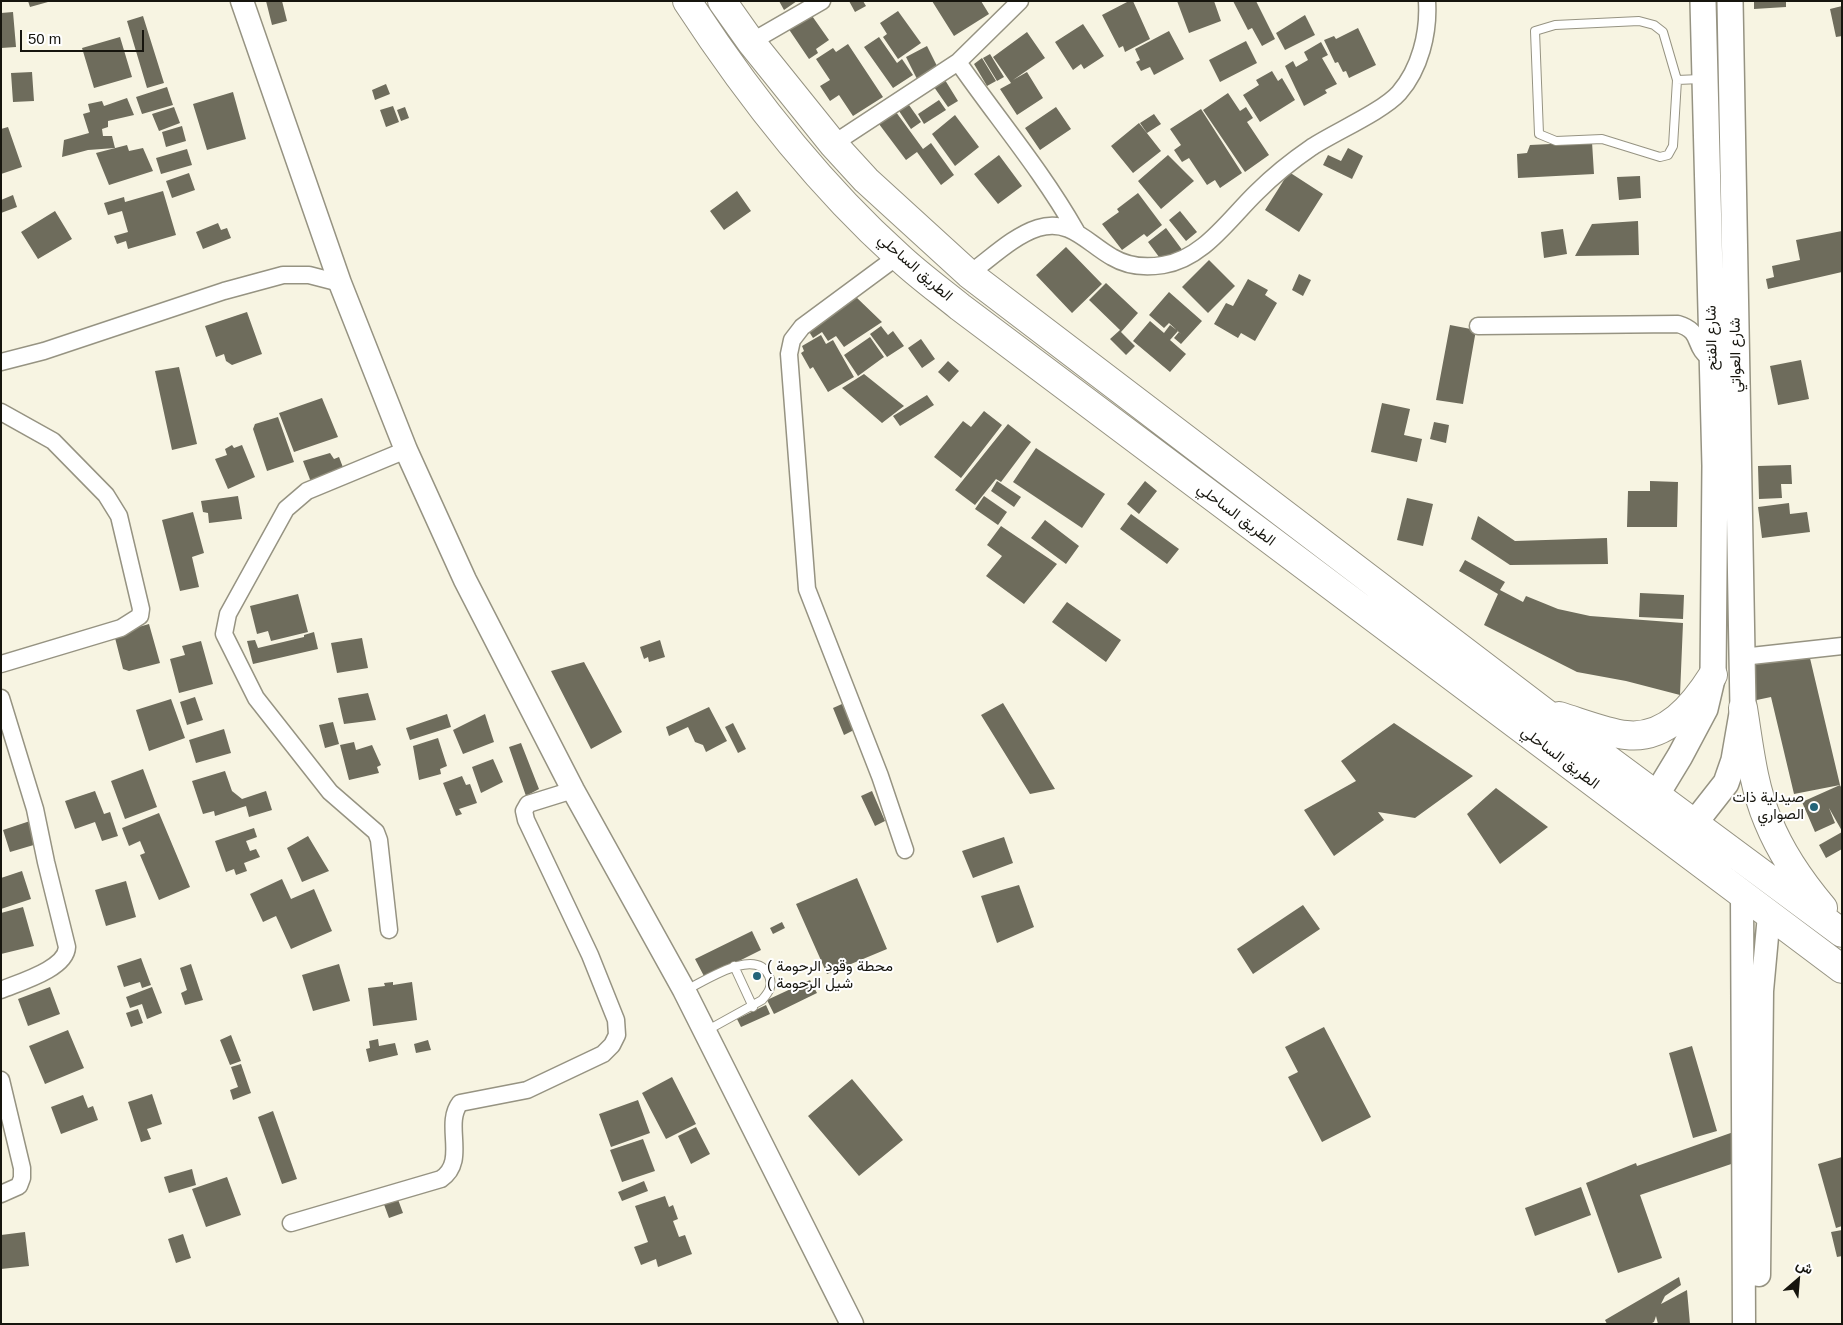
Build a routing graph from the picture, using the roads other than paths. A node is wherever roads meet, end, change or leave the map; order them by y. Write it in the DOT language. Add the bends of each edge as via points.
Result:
graph roads {
  1 [pos="242,1"];
  2 [pos="687,1"];
  3 [pos="722,1"];
  4 [pos="822,1"];
  5 [pos="1428,1"];
  6 [pos="1703,1"];
  7 [pos="1730,1"];
  8 [pos="1014,3"];
  9 [pos="751,42"];
  10 [pos="958,62"];
  11 [pos="1705,79"];
  12 [pos="1677,80"];
  13 [pos="833,144"];
  14 [pos="1720,161"];
  15 [pos="1076,231"];
  16 [pos="898,256"];
  17 [pos="969,274"];
  18 [pos="340,283"];
  19 [pos="1478,326"];
  20 [pos="1713,360"];
  21 [pos="1,362"];
  22 [pos="1,412"];
  23 [pos="406,450"];
  24 [pos="1842,646"];
  25 [pos="1742,657"];
  26 [pos="1,664"];
  27 [pos="1713,675"];
  28 [pos="1,698"];
  29 [pos="1743,708"];
  30 [pos="1544,712"];
  31 [pos="573,790"];
  32 [pos="1649,807"];
  33 [pos="1694,823"];
  34 [pos="1676,845"];
  35 [pos="906,850"];
  36 [pos="1742,895"];
  37 [pos="1769,915"];
  38 [pos="389,930"];
  39 [pos="1842,932"];
  40 [pos="734,966"];
  41 [pos="1842,969"];
  42 [pos="1,990"];
  43 [pos="684,990"];
  44 [pos="753,1007"];
  45 [pos="704,1033"];
  46 [pos="1,1080"];
  47 [pos="1,1194"];
  48 [pos="291,1223"];
  49 [pos="852,1324"];
  50 [pos="1744,1324"];
  51 [pos="1758,1324"];
  1 -- 18 [label="street"];
  2 -- 16 [label="highway, الطريق الساحلي" via="710,37 782,132 836,194"];
  3 -- 9 [label="highway, الطريق الساحلي"];
  4 -- 9 [label="street"];
  5 -- 15 [label="street" via="1422,49 1412,75 1398,95 1304,153 1187,258 1163,265 1136,267 1113,258"];
  6 -- 11 [label="main road, شارع الفتح"];
  7 -- 14 [label="main road, شارع العواتي"];
  8 -- 10 [label="street"];
  9 -- 13 [label="highway, الطريق الساحلي"];
  10 -- 13 [label="street"];
  10 -- 15 [label="street" via="1055,194"];
  11 -- 12 [label="lane"];
  11 -- 14 [label="main road, شارع الفتح"];
  12 -- 12 [label="lane" via="1664,32 1654,25 1639,21 1555,25 1534,31 1539,134 1556,141 1602,139 1660,157 1668,155 1673,146"];
  13 -- 17 [label="highway, الطريق الساحلي" via="921,233"];
  14 -- 20 [label="main road, شارع الفتح"];
  14 -- 25 [label="main road, شارع العواتي"];
  15 -- 17 [label="street" via="1061,226 1039,228 1022,236"];
  16 -- 32 [label="highway, الطريق الساحلي" via="960,307"];
  16 -- 35 [label="street" via="802,328 792,340 789,354 807,589"];
  17 -- 30 [label="highway, الطريق الساحلي"];
  18 -- 21 [label="street" via="309,275 283,276 224,291 44,351"];
  18 -- 23 [label="street"];
  19 -- 20 [label="street" via="1678,324 1689,327 1696,334 1702,354"];
  20 -- 27 [label="main road, شارع الفتح"];
  22 -- 26 [label="street" via="53,441 106,495 119,516 141,609 140,616 121,628"];
  23 -- 31 [label="street" via="465,580"];
  23 -- 38 [label="street" via="307,490 286,509 228,614 224,634 256,698 330,792 376,832"];
  24 -- 25 [label="street"];
  25 -- 29 [label="main road, شارع العواتي"];
  27 -- 30 [label="highway" via="1679,717 1664,728 1646,734 1626,735"];
  27 -- 32 [label="main road, شارع الفتح" via="1705,709"];
  28 -- 42 [label="street" via="35,809 67,947 67,955 58,966"];
  29 -- 33 [label="main road, شارع العواتي" via="1736,754 1726,783"];
  29 -- 39 [label="highway" via="1757,786 1767,820 1808,890"];
  30 -- 32 [label="highway, الطريق الساحلي"];
  31 -- 43 [label="street"];
  31 -- 48 [label="street" via="528,804 524,811 616,1020 617,1035 612,1045 603,1054 527,1090 460,1103 455,1113 454,1162 448,1174 441,1179"];
  32 -- 33 [label="highway, الطريق الساحلي"];
  32 -- 34 [label="highway, الطريق الساحلي"];
  33 -- 34 [label="main road, شارع العواتي"];
  33 -- 39 [label="highway, الطريق الساحلي"];
  34 -- 36 [label="highway, الطريق الساحلي"];
  36 -- 37 [label="highway, الطريق الساحلي"];
  36 -- 50 [label="street"];
  37 -- 41 [label="highway, الطريق الساحلي"];
  37 -- 51 [label="street" via="1762,991"];
  40 -- 43 [label="lane"];
  40 -- 44 [label="lane"];
  40 -- 44 [label="lane" via="755,963 768,974 769,992"];
  43 -- 45 [label="street"];
  44 -- 45 [label="lane"];
  45 -- 49 [label="street"];
  46 -- 47 [label="street" via="22,1178 19,1186"];
}
